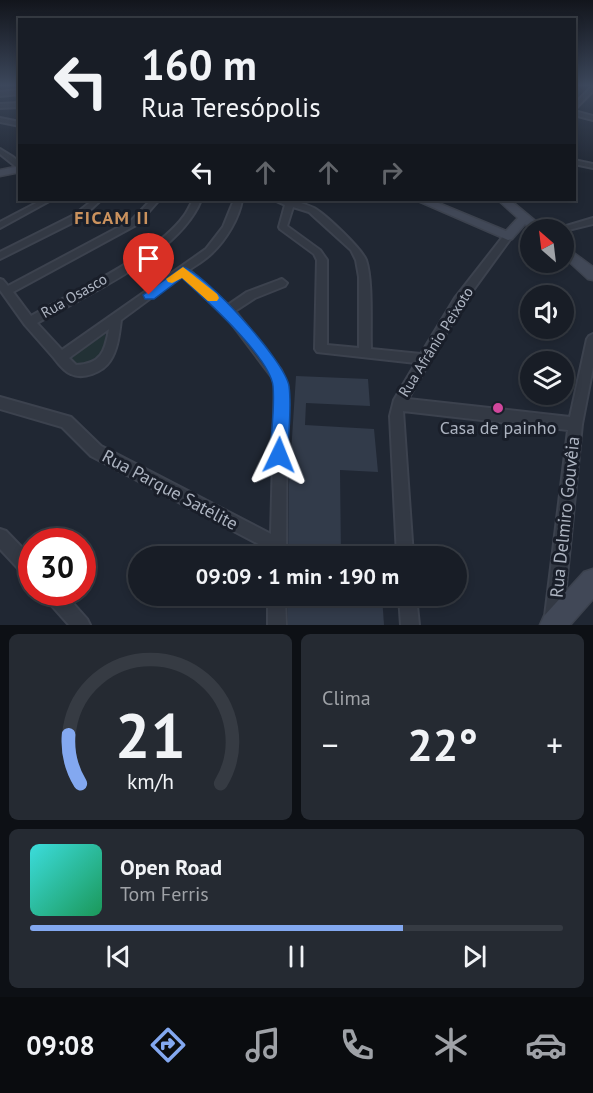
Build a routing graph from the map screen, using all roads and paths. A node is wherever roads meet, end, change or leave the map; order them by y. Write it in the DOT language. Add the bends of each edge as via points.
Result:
graph roads {
  1 [pos="0,120"];
  2 [pos="18,124"];
  3 [pos="0,151"];
  4 [pos="593,155"];
  5 [pos="576,162"];
  6 [pos="18,166"];
  7 [pos="591,166"];
  8 [pos="18,168"];
  9 [pos="0,173"];
  10 [pos="45,201"];
  11 [pos="96,201"];
  12 [pos="153,201"];
  13 [pos="196,201"];
  14 [pos="238,201"];
  15 [pos="284,201"];
  16 [pos="424,201"];
  17 [pos="507,201"];
  18 [pos="290,202"];
  19 [pos="525,217"];
  20 [pos="527,219"];
  21 [pos="593,221"];
  22 [pos="0,225"];
  23 [pos="574,226"];
  24 [pos="507,236"];
  25 [pos="0,256"];
  26 [pos="574,259"];
  27 [pos="183,271"];
  28 [pos="593,275"];
  29 [pos="282,283"];
  30 [pos="4,287"];
  31 [pos="227,311"];
  32 [pos="116,319"];
  33 [pos="29,322"];
  34 [pos="593,339"];
  35 [pos="366,353"];
  36 [pos="60,358"];
  37 [pos="422,359"];
  38 [pos="0,403"];
  39 [pos="398,404"];
  40 [pos="575,424"];
  41 [pos="0,537"];
  42 [pos="269,546"];
  43 [pos="278,546"];
  44 [pos="404,546"];
  45 [pos="18,556"];
  46 [pos="593,580"];
  47 [pos="64,606"];
  48 [pos="277,606"];
  49 [pos="409,606"];
  50 [pos="81,625"];
  51 [pos="277,625"];
  52 [pos="410,625"];
  53 [pos="553,625"];
  1 -- 2 [label="street"];
  3 -- 6 [label="street"];
  4 -- 7 [label="street"];
  5 -- 7 [label="street"];
  8 -- 9 [label="street"];
  10 -- 22 [label="street"];
  11 -- 25 [label="street" via="77,217"];
  12 -- 30 [label="street" via="135,222"];
  13 -- 33 [label="street, Rua Osasco" via="188,218 168,239"];
  14 -- 27 [label="street" via="225,233"];
  15 -- 18 [label="street"];
  16 -- 24 [label="street"];
  17 -- 19 [label="street"];
  18 -- 35 [label="street" via="319,216 354,248 361,260"];
  18 -- 35 [label="street" via="284,227 322,260 321,349"];
  19 -- 20 [label="street"];
  19 -- 24 [label="street, Rua Afrânio Peixoto"];
  21 -- 23 [label="street"];
  24 -- 37 [label="street, Rua Afrânio Peixoto"];
  26 -- 28 [label="street"];
  27 -- 31 [label="street"];
  27 -- 32 [label="street"];
  29 -- 31 [label="street" via="251,295"];
  30 -- 33 [label="street"];
  31 -- 43 [label="street" via="272,364 281,384"];
  32 -- 36 [label="street"];
  32 -- 36 [label="street" via="112,350 103,362 78,371 70,369"];
  33 -- 36 [label="street"];
  34 -- 40 [label="street, Rua Delmiro Gouvêia"];
  35 -- 37 [label="street"];
  37 -- 39 [label="street, Rua Afrânio Peixoto"];
  38 -- 42 [label="street, Rua Parque Satélite" via="66,422 96,451"];
  39 -- 40 [label="street"];
  39 -- 44 [label="street, Rua Afrânio Peixoto"];
  40 -- 53 [label="street, Rua Delmiro Gouvêia"];
  41 -- 45 [label="street"];
  46 -- 53 [label="street"];
  47 -- 50 [label="street"];
  48 -- 51 [label="street"];
  49 -- 52 [label="street"];
}
